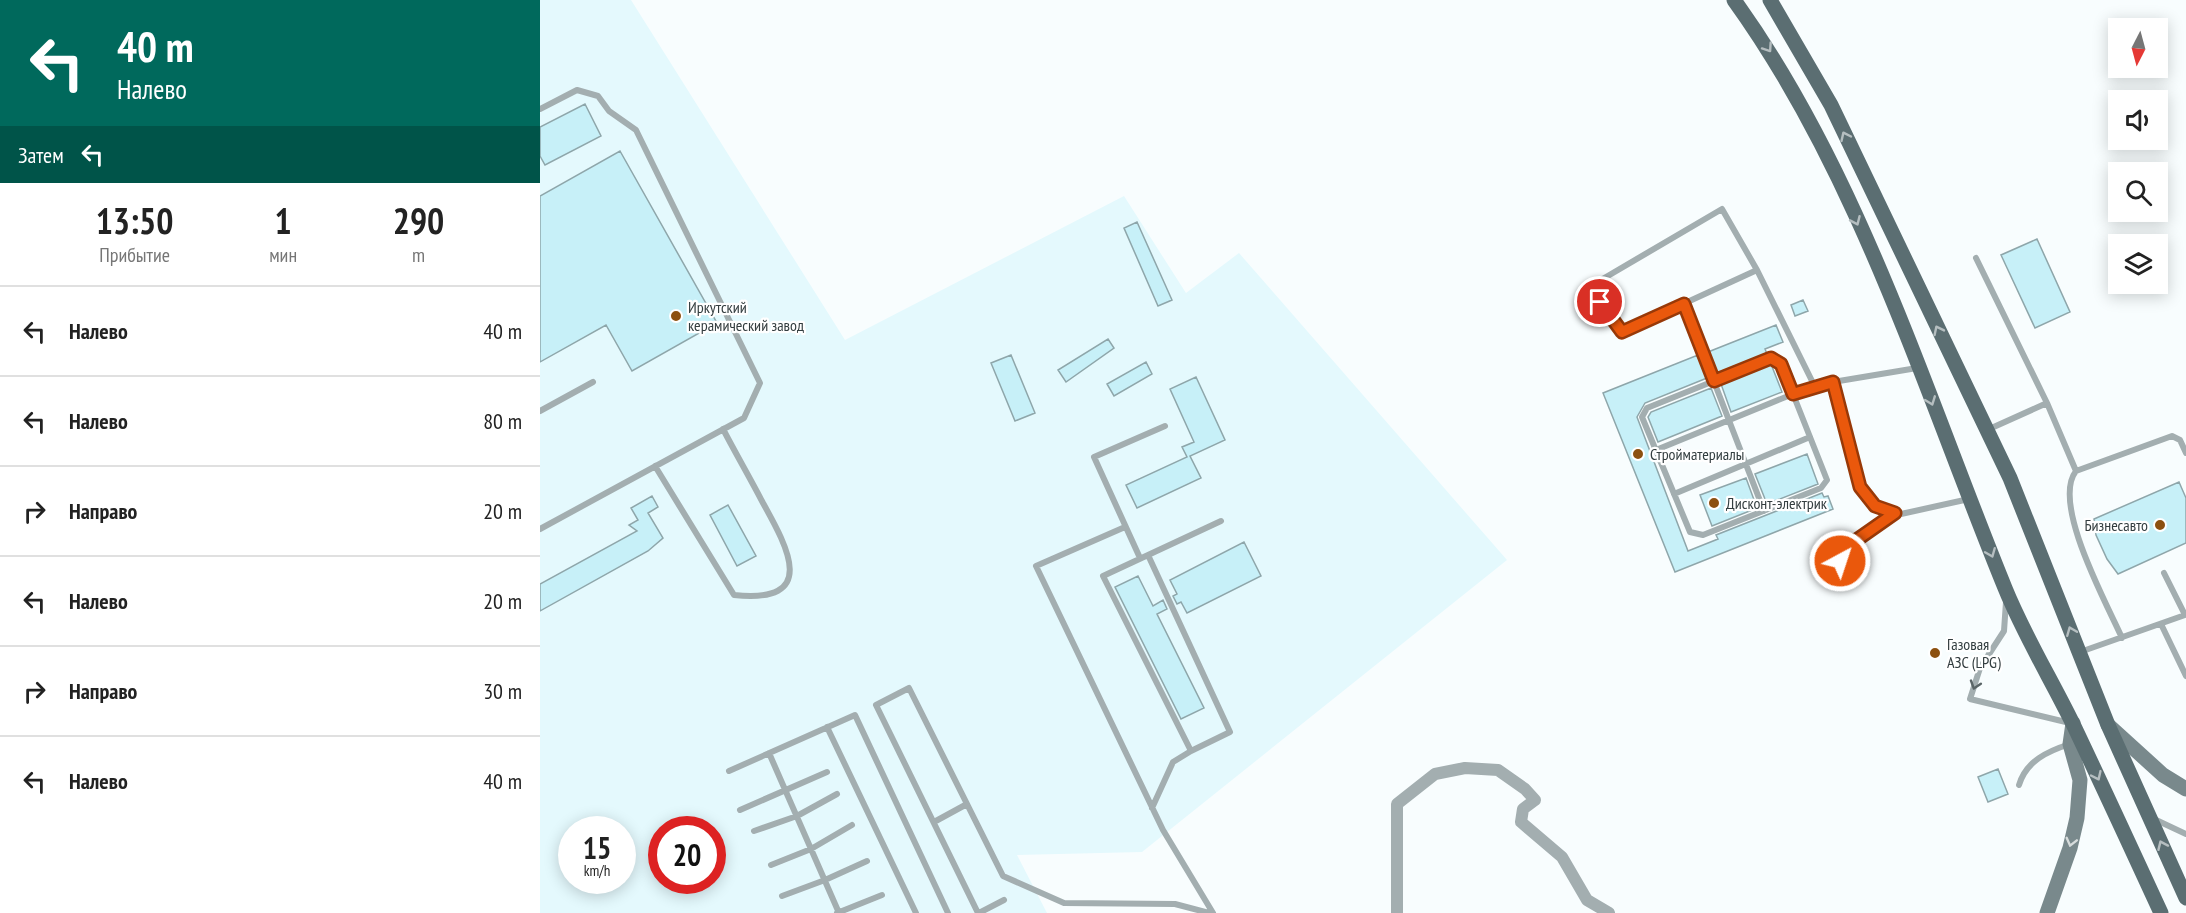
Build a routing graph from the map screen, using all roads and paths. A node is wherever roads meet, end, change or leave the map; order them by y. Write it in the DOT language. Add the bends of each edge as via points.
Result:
graph roads {
  1 [pos="1734,0"];
  2 [pos="1770,0"];
  3 [pos="540,109"];
  4 [pos="1976,258"];
  5 [pos="1757,270"];
  6 [pos="1684,304"];
  7 [pos="1918,368"];
  8 [pos="1714,381"];
  9 [pos="593,382"];
  10 [pos="1833,382"];
  11 [pos="1815,387"];
  12 [pos="1793,394"];
  13 [pos="2047,403"];
  14 [pos="540,411"];
  15 [pos="1729,420"];
  16 [pos="1165,426"];
  17 [pos="723,429"];
  18 [pos="1987,430"];
  19 [pos="1810,437"];
  20 [pos="1656,450"];
  21 [pos="2186,453"];
  22 [pos="1746,464"];
  23 [pos="655,466"];
  24 [pos="2076,471"];
  25 [pos="1674,494"];
  26 [pos="1969,499"];
  27 [pos="1764,511"];
  28 [pos="1895,513"];
  29 [pos="1221,521"];
  30 [pos="1125,527"];
  31 [pos="540,529"];
  32 [pos="1148,555"];
  33 [pos="1140,558"];
  34 [pos="1847,570"];
  35 [pos="2164,573"];
  36 [pos="2007,593"];
  37 [pos="2186,615"];
  38 [pos="2161,624"];
  39 [pos="2122,638"];
  40 [pos="2079,653"];
  41 [pos="2186,676"];
  42 [pos="2073,723"];
  43 [pos="2108,725"];
  44 [pos="827,727"];
  45 [pos="2070,744"];
  46 [pos="1191,751"];
  47 [pos="769,753"];
  48 [pos="729,771"];
  49 [pos="827,772"];
  50 [pos="2019,785"];
  51 [pos="2186,789"];
  52 [pos="786,791"];
  53 [pos="837,794"];
  54 [pos="967,804"];
  55 [pos="1152,808"];
  56 [pos="740,810"];
  57 [pos="796,816"];
  58 [pos="2150,817"];
  59 [pos="934,822"];
  60 [pos="852,825"];
  61 [pos="754,831"];
  62 [pos="2186,834"];
  63 [pos="811,849"];
  64 [pos="867,861"];
  65 [pos="771,865"];
  66 [pos="825,880"];
  67 [pos="882,895"];
  68 [pos="782,896"];
  69 [pos="2186,898"];
  70 [pos="1004,900"];
  71 [pos="838,913"];
  72 [pos="916,913"];
  73 [pos="948,913"];
  74 [pos="979,913"];
  75 [pos="1211,913"];
  76 [pos="1397,913"];
  77 [pos="1609,913"];
  78 [pos="2048,913"];
  79 [pos="2161,913"];
  1 -- 7 [label="main road, one-way" via="1771,51 1814,127"];
  18 -- 2 [label="main road, one-way" via="1831,105"];
  3 -- 17 [label="lane" via="577,90 598,96 609,111 636,130 760,382 744,418"];
  4 -- 13 [label="lane"];
  5 -- 6 [label="lane"];
  5 -- 6 [label="lane" via="1722,209 1589,287 1622,332"];
  5 -- 11 [label="lane"];
  6 -- 8 [label="lane"];
  7 -- 10 [label="lane"];
  7 -- 26 [label="main road, one-way"];
  8 -- 12 [label="lane" via="1771,358 1781,364"];
  8 -- 15 [label="lane"];
  8 -- 20 [label="lane" via="1647,408 1642,417"];
  9 -- 14 [label="lane"];
  10 -- 11 [label="lane"];
  10 -- 28 [label="lane" via="1860,487 1875,506"];
  11 -- 12 [label="lane"];
  12 -- 15 [label="lane"];
  12 -- 19 [label="lane"];
  13 -- 18 [label="lane"];
  13 -- 24 [label="lane"];
  15 -- 20 [label="lane"];
  15 -- 22 [label="lane"];
  16 -- 30 [label="lane" via="1094,457"];
  17 -- 23 [label="lane"];
  17 -- 23 [label="lane" via="790,558 790,576 783,587 770,595 734,595"];
  40 -- 18 [label="main road, one-way"];
  19 -- 22 [label="lane"];
  19 -- 27 [label="lane" via="1827,480 1821,488"];
  20 -- 25 [label="lane"];
  21 -- 24 [label="lane" via="2180,440 2172,436"];
  22 -- 25 [label="lane"];
  22 -- 27 [label="lane"];
  23 -- 31 [label="lane"];
  24 -- 39 [label="lane" via="2069,486 2073,522"];
  25 -- 27 [label="lane" via="1690,532 1703,535"];
  26 -- 28 [label="lane" via="1913,513"];
  26 -- 36 [label="main road, one-way"];
  28 -- 34 [label="lane" via="1848,546 1840,561"];
  29 -- 32 [label="lane"];
  30 -- 33 [label="lane"];
  30 -- 55 [label="lane" via="1036,567"];
  32 -- 33 [label="lane"];
  32 -- 46 [label="lane" via="1230,732"];
  33 -- 46 [label="lane" via="1103,576"];
  35 -- 37 [label="lane"];
  36 -- 42 [label="main road"];
  36 -- 42 [label="lane, one-way" via="2004,631 1980,668 1970,699"];
  37 -- 38 [label="lane"];
  38 -- 39 [label="lane"];
  38 -- 41 [label="lane"];
  39 -- 40 [label="lane"];
  40 -- 43 [label="main road"];
  42 -- 45 [label="street"];
  42 -- 79 [label="main road, one-way"];
  43 -- 51 [label="street" via="2163,775"];
  43 -- 58 [label="main road"];
  44 -- 47 [label="lane"];
  44 -- 72 [label="lane"];
  44 -- 73 [label="lane" via="855,715"];
  45 -- 50 [label="lane" via="2036,760"];
  45 -- 78 [label="street, one-way" via="2080,780 2077,818"];
  46 -- 55 [label="lane" via="1173,762"];
  47 -- 48 [label="lane"];
  47 -- 52 [label="lane"];
  49 -- 52 [label="lane"];
  52 -- 56 [label="lane"];
  52 -- 57 [label="lane"];
  53 -- 57 [label="lane"];
  54 -- 59 [label="lane"];
  54 -- 59 [label="lane" via="909,688 876,705"];
  54 -- 75 [label="lane" via="1003,876 1064,903 1175,904"];
  55 -- 75 [label="lane"];
  57 -- 61 [label="lane"];
  57 -- 63 [label="lane"];
  58 -- 62 [label="lane"];
  69 -- 58 [label="main road, one-way"];
  59 -- 74 [label="lane"];
  60 -- 63 [label="lane"];
  63 -- 65 [label="lane"];
  63 -- 66 [label="lane"];
  64 -- 66 [label="lane"];
  66 -- 68 [label="lane"];
  66 -- 71 [label="lane"];
  67 -- 71 [label="lane"];
  70 -- 74 [label="lane"];
  76 -- 77 [label="street" via="1397,804 1435,774 1465,768 1498,770 1525,789 1535,801 1523,809 1521,822 1562,857 1587,900"];
}
